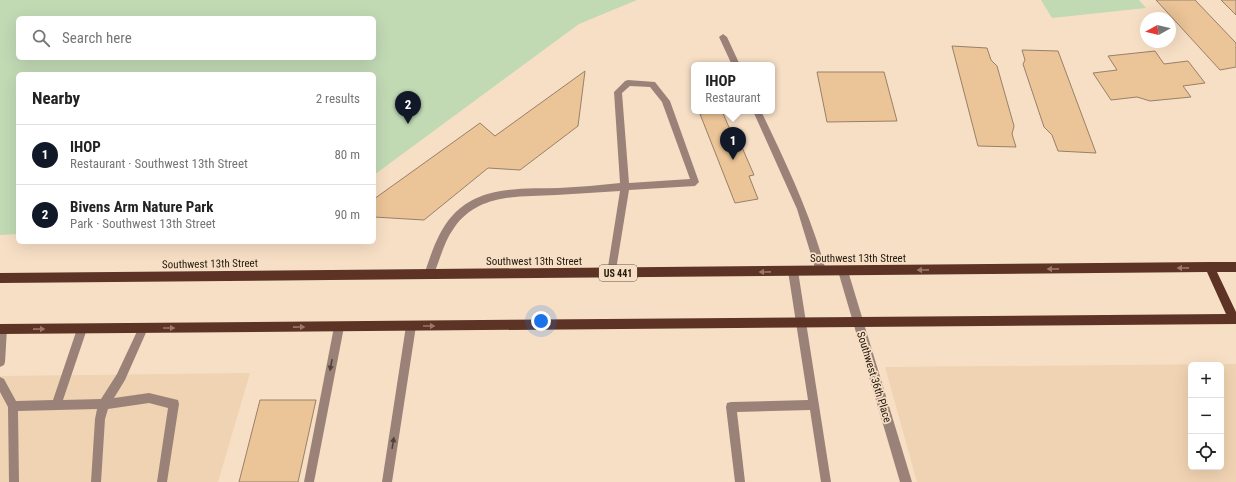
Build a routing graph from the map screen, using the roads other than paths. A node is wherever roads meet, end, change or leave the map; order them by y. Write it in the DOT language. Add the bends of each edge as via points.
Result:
graph roads {
  1 [pos="723,37"];
  2 [pos="735,62"];
  3 [pos="758,114"];
  4 [pos="625,187"];
  5 [pos="1236,267"];
  6 [pos="1210,268"];
  7 [pos="793,271"];
  8 [pos="821,271"];
  9 [pos="843,271"];
  10 [pos="612,273"];
  11 [pos="430,275"];
  12 [pos="0,278"];
  13 [pos="1235,319"];
  14 [pos="857,322"];
  15 [pos="800,323"];
  16 [pos="412,326"];
  17 [pos="339,327"];
  18 [pos="143,328"];
  19 [pos="82,329"];
  20 [pos="1,330"];
  21 [pos="0,362"];
  22 [pos="0,382"];
  23 [pos="104,404"];
  24 [pos="56,405"];
  25 [pos="813,405"];
  26 [pos="13,406"];
  27 [pos="14,482"];
  28 [pos="96,482"];
  29 [pos="162,482"];
  30 [pos="309,482"];
  31 [pos="387,482"];
  32 [pos="740,482"];
  33 [pos="826,482"];
  34 [pos="906,482"];
  1 -- 2 [label="lane"];
  3 -- 8 [label="lane" via="800,203"];
  4 -- 4 [label="lane" via="695,182 666,101 652,84 628,83 618,92"];
  4 -- 10 [label="lane"];
  4 -- 11 [label="lane" via="496,195 473,204 459,214 447,230 435,254"];
  5 -- 6 [label="main road, Southwest 13th Street / US 441"];
  6 -- 9 [label="main road, Southwest 13th Street / US 441, one-way"];
  6 -- 13 [label="main road"];
  7 -- 8 [label="main road, Southwest 13th Street / US 441"];
  7 -- 10 [label="main road, Southwest 13th Street / US 441, one-way"];
  7 -- 15 [label="lane"];
  8 -- 9 [label="main road, Southwest 13th Street / US 441"];
  9 -- 14 [label="street, Southwest 36th Place"];
  10 -- 11 [label="main road, Southwest 13th Street / US 441"];
  11 -- 12 [label="main road, Southwest 13th Street / US 441"];
  13 -- 14 [label="main road"];
  14 -- 15 [label="main road"];
  14 -- 34 [label="street, Southwest 36th Place"];
  16 -- 15 [label="main road, one-way"];
  15 -- 25 [label="lane"];
  16 -- 17 [label="main road"];
  31 -- 16 [label="lane, one-way"];
  18 -- 17 [label="main road, one-way"];
  17 -- 30 [label="lane, one-way"];
  18 -- 19 [label="main road"];
  18 -- 23 [label="lane" via="121,377"];
  20 -- 19 [label="main road, one-way"];
  19 -- 24 [label="lane"];
  20 -- 21 [label="lane"];
  22 -- 26 [label="lane"];
  23 -- 24 [label="lane"];
  23 -- 28 [label="lane" via="100,419"];
  23 -- 29 [label="lane" via="148,398 174,404"];
  24 -- 26 [label="lane"];
  25 -- 32 [label="lane" via="731,407"];
  25 -- 33 [label="lane"];
  26 -- 27 [label="lane"];
}
